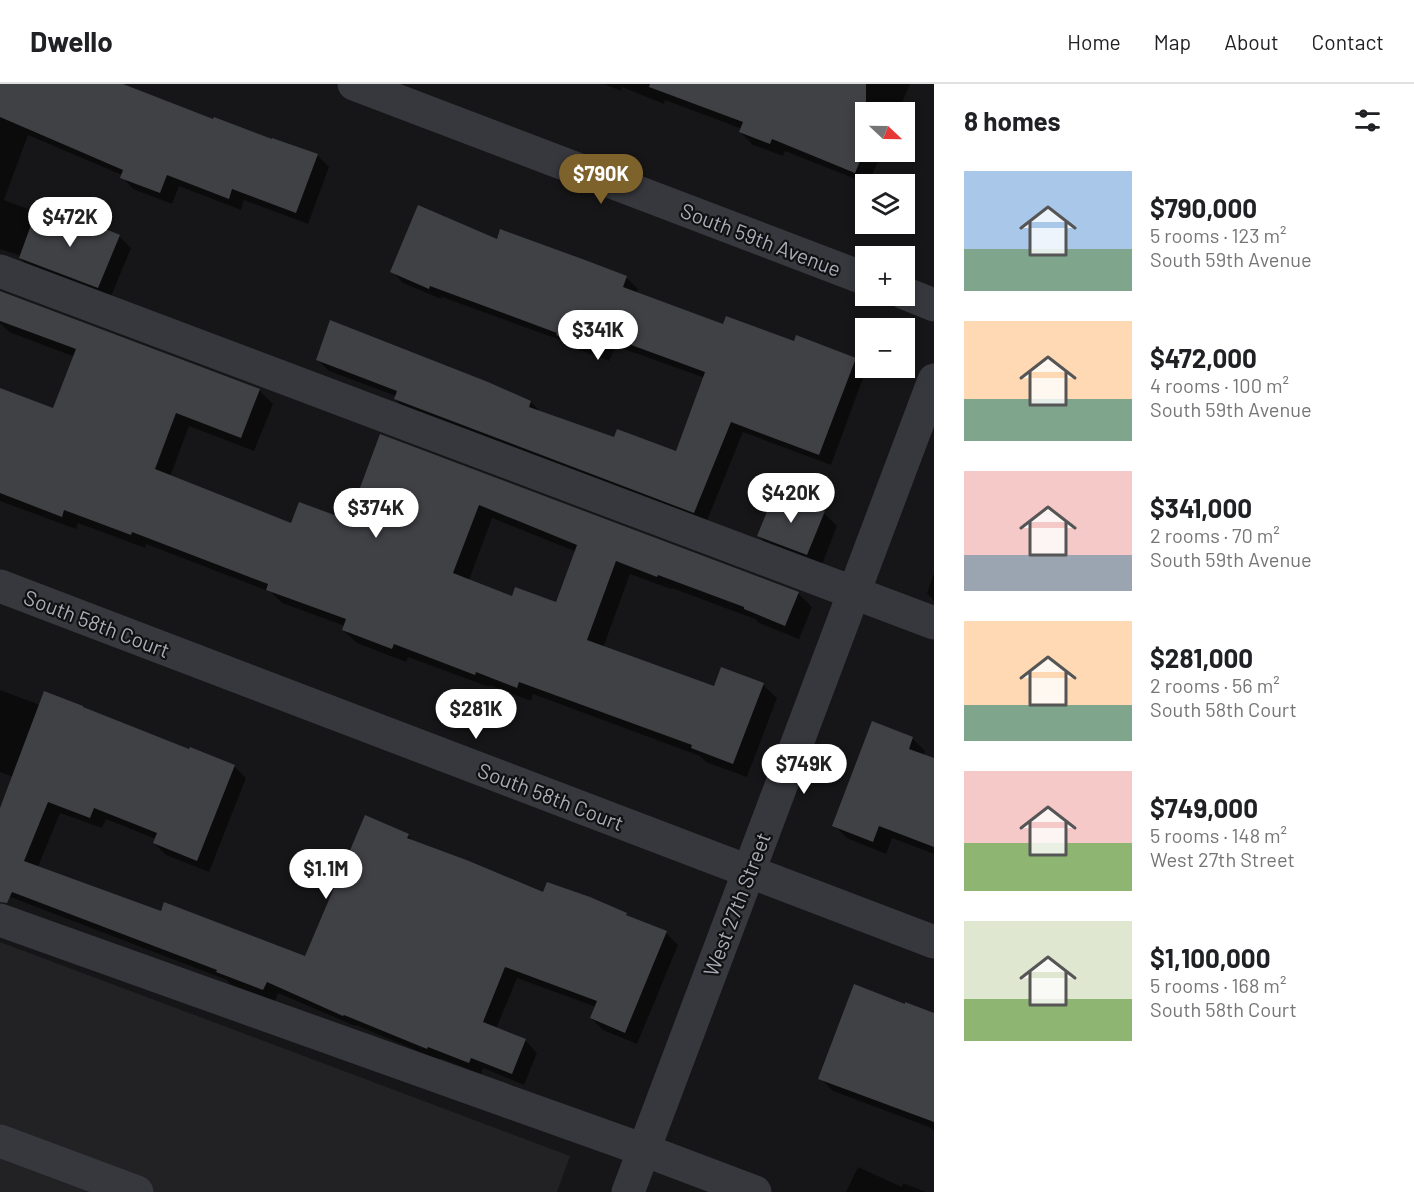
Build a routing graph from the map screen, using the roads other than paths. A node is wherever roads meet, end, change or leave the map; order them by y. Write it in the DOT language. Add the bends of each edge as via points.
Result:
graph roads {
  1 [pos="354,84"];
  2 [pos="0,270"];
  3 [pos="855,275"];
  4 [pos="915,297"];
  5 [pos="934,305"];
  6 [pos="934,380"];
  7 [pos="0,586"];
  8 [pos="854,593"];
  9 [pos="934,623"];
  10 [pos="748,871"];
  11 [pos="0,920"];
  12 [pos="934,942"];
  13 [pos="0,1141"];
  14 [pos="644,1149"];
  15 [pos="137,1192"];
  16 [pos="627,1192"];
  17 [pos="755,1192"];
  1 -- 3 [label="street, South 59th Avenue"];
  2 -- 8 [label="street"];
  4 -- 5 [label="street"];
  6 -- 8 [label="street, West 27th Street"];
  7 -- 10 [label="street, South 58th Court"];
  8 -- 9 [label="street"];
  8 -- 10 [label="street, West 27th Street"];
  10 -- 12 [label="street, South 58th Court"];
  10 -- 14 [label="street, West 27th Street"];
  11 -- 14 [label="street"];
  13 -- 15 [label="street"];
  14 -- 16 [label="street, West 27th Street"];
  14 -- 17 [label="street"];
}
